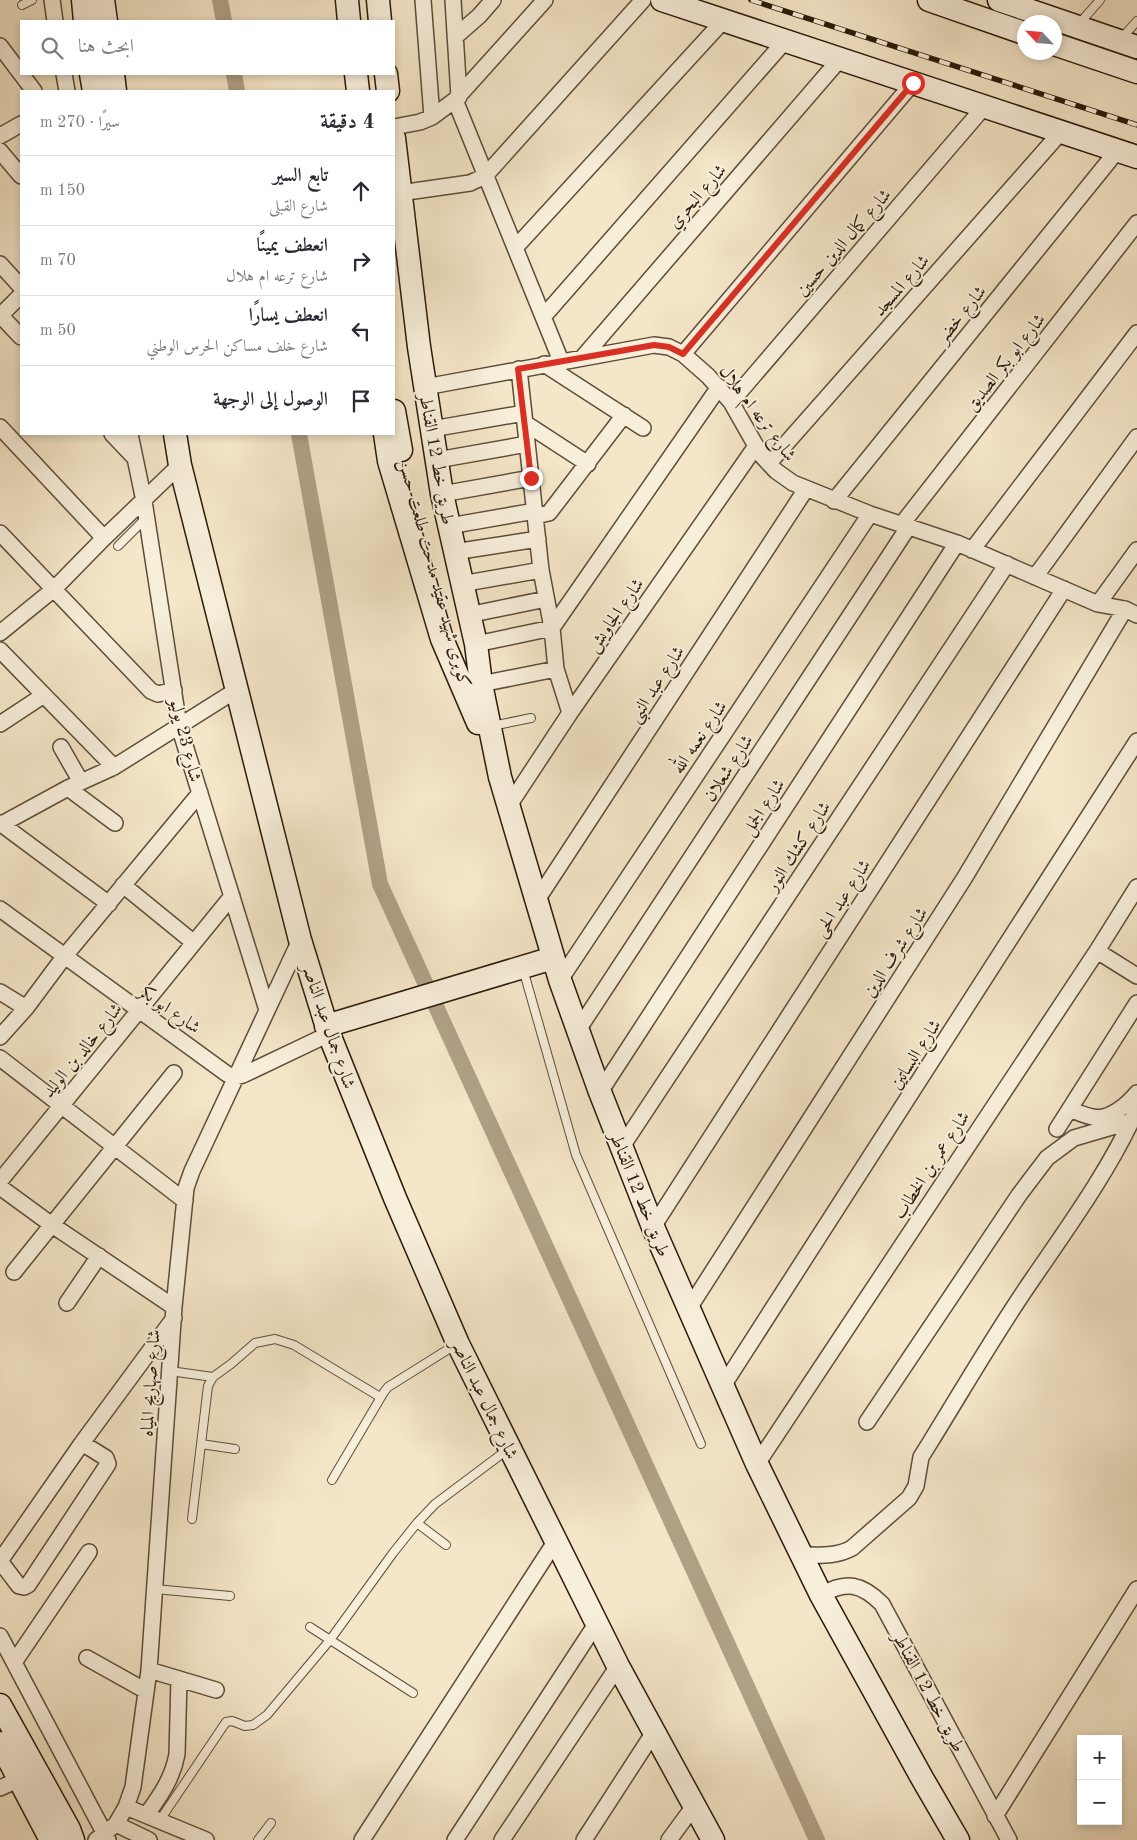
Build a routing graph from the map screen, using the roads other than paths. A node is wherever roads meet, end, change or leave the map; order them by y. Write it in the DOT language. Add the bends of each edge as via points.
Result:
graph roads {
  1 [pos="32,0"];
  2 [pos="52,0"];
  3 [pos="83,0"];
  4 [pos="103,0"];
  5 [pos="336,0"];
  6 [pos="347,0"];
  7 [pos="364,0"];
  8 [pos="378,0"];
  9 [pos="423,0"];
  10 [pos="453,0"];
  11 [pos="493,0"];
  12 [pos="545,0"];
  13 [pos="643,0"];
  14 [pos="662,0"];
  15 [pos="929,0"];
  16 [pos="999,0"];
  17 [pos="1100,0"];
  18 [pos="22,5"];
  19 [pos="1017,17"];
  20 [pos="55,20"];
  21 [pos="85,20"];
  22 [pos="106,20"];
  23 [pos="338,20"];
  24 [pos="349,20"];
  25 [pos="367,20"];
  26 [pos="380,20"];
  27 [pos="724,20"];
  28 [pos="1137,21"];
  29 [pos="1017,22"];
  30 [pos="1062,25"];
  31 [pos="1076,26"];
  32 [pos="455,37"];
  33 [pos="785,41"];
  34 [pos="1129,44"];
  35 [pos="0,46"];
  36 [pos="1062,47"];
  37 [pos="840,59"];
  38 [pos="20,72"];
  39 [pos="1137,72"];
  40 [pos="22,75"];
  41 [pos="64,75"];
  42 [pos="91,75"];
  43 [pos="113,75"];
  44 [pos="343,75"];
  45 [pos="356,75"];
  46 [pos="373,75"];
  47 [pos="386,75"];
  48 [pos="913,83"];
  49 [pos="33,90"];
  50 [pos="68,90"];
  51 [pos="94,90"];
  52 [pos="115,90"];
  53 [pos="344,90"];
  54 [pos="358,90"];
  55 [pos="375,90"];
  56 [pos="388,90"];
  57 [pos="457,98"];
  58 [pos="984,107"];
  59 [pos="432,117"];
  60 [pos="20,125"];
  61 [pos="395,127"];
  62 [pos="1061,132"];
  63 [pos="0,136"];
  64 [pos="395,147"];
  65 [pos="0,151"];
  66 [pos="1127,154"];
  67 [pos="20,175"];
  68 [pos="485,176"];
  69 [pos="400,193"];
  70 [pos="1137,222"];
  71 [pos="515,248"];
  72 [pos="0,264"];
  73 [pos="20,286"];
  74 [pos="20,296"];
  75 [pos="0,315"];
  76 [pos="543,317"];
  77 [pos="1137,333"];
  78 [pos="395,334"];
  79 [pos="20,336"];
  80 [pos="683,354"];
  81 [pos="583,357"];
  82 [pos="561,361"];
  83 [pos="544,364"];
  84 [pos="518,369"];
  85 [pos="425,387"];
  86 [pos="719,387"];
  87 [pos="731,402"];
  88 [pos="624,415"];
  89 [pos="396,418"];
  90 [pos="524,418"];
  91 [pos="0,427"];
  92 [pos="644,428"];
  93 [pos="432,430"];
  94 [pos="395,431"];
  95 [pos="113,435"];
  96 [pos="130,435"];
  97 [pos="175,435"];
  98 [pos="395,435"];
  99 [pos="1137,437"];
  100 [pos="527,444"];
  101 [pos="756,446"];
  102 [pos="134,457"];
  103 [pos="437,460"];
  104 [pos="769,463"];
  105 [pos="588,464"];
  106 [pos="180,465"];
  107 [pos="531,478"];
  108 [pos="806,489"];
  109 [pos="442,494"];
  110 [pos="834,501"];
  111 [pos="144,502"];
  112 [pos="535,513"];
  113 [pos="870,514"];
  114 [pos="146,518"];
  115 [pos="906,525"];
  116 [pos="449,526"];
  117 [pos="0,533"];
  118 [pos="104,538"];
  119 [pos="538,539"];
  120 [pos="957,543"];
  121 [pos="118,546"];
  122 [pos="972,550"];
  123 [pos="1137,550"];
  124 [pos="454,552"];
  125 [pos="1007,564"];
  126 [pos="541,570"];
  127 [pos="1035,577"];
  128 [pos="461,584"];
  129 [pos="54,589"];
  130 [pos="1064,589"];
  131 [pos="546,599"];
  132 [pos="1098,604"];
  133 [pos="1131,612"];
  134 [pos="468,615"];
  135 [pos="552,628"];
  136 [pos="0,633"];
  137 [pos="476,644"];
  138 [pos="0,650"];
  139 [pos="556,669"];
  140 [pos="238,689"];
  141 [pos="174,690"];
  142 [pos="44,695"];
  143 [pos="479,697"];
  144 [pos="570,712"];
  145 [pos="531,718"];
  146 [pos="0,724"];
  147 [pos="179,726"];
  148 [pos="489,726"];
  149 [pos="1137,741"];
  150 [pos="60,747"];
  151 [pos="114,767"];
  152 [pos="500,777"];
  153 [pos="75,785"];
  154 [pos="200,792"];
  155 [pos="508,807"];
  156 [pos="115,823"];
  157 [pos="0,824"];
  158 [pos="123,885"];
  159 [pos="1137,887"];
  160 [pos="232,896"];
  161 [pos="537,900"];
  162 [pos="109,904"];
  163 [pos="0,909"];
  164 [pos="300,940"];
  165 [pos="193,942"];
  166 [pos="1097,951"];
  167 [pos="64,957"];
  168 [pos="553,958"];
  169 [pos="523,967"];
  170 [pos="1137,976"];
  171 [pos="560,980"];
  172 [pos="0,992"];
  173 [pos="1137,1003"];
  174 [pos="26,1008"];
  175 [pos="138,1010"];
  176 [pos="267,1010"];
  177 [pos="327,1030"];
  178 [pos="578,1030"];
  179 [pos="0,1037"];
  180 [pos="0,1058"];
  181 [pos="174,1073"];
  182 [pos="235,1077"];
  183 [pos="600,1092"];
  184 [pos="1137,1093"];
  185 [pos="62,1105"];
  186 [pos="1070,1109"];
  187 [pos="1134,1115"];
  188 [pos="1057,1130"];
  189 [pos="116,1147"];
  190 [pos="621,1148"];
  191 [pos="0,1181"];
  192 [pos="0,1187"];
  193 [pos="185,1201"];
  194 [pos="52,1225"];
  195 [pos="653,1227"];
  196 [pos="99,1256"];
  197 [pos="14,1272"];
  198 [pos="67,1303"];
  199 [pos="688,1310"];
  200 [pos="174,1313"];
  201 [pos="458,1344"];
  202 [pos="170,1370"];
  203 [pos="213,1377"];
  204 [pos="723,1386"];
  205 [pos="380,1397"];
  206 [pos="867,1422"];
  207 [pos="82,1442"];
  208 [pos="201,1444"];
  209 [pos="701,1444"];
  210 [pos="235,1449"];
  211 [pos="509,1449"];
  212 [pos="757,1464"];
  213 [pos="332,1480"];
  214 [pos="192,1519"];
  215 [pos="417,1523"];
  216 [pos="555,1542"];
  217 [pos="446,1544"];
  218 [pos="89,1552"];
  219 [pos="802,1555"];
  220 [pos="0,1561"];
  221 [pos="1137,1588"];
  222 [pos="155,1589"];
  223 [pos="821,1595"];
  224 [pos="230,1596"];
  225 [pos="596,1624"];
  226 [pos="310,1627"];
  227 [pos="0,1636"];
  228 [pos="330,1640"];
  229 [pos="87,1658"];
  230 [pos="15,1661"];
  231 [pos="618,1666"];
  232 [pos="149,1670"];
  233 [pos="179,1679"];
  234 [pos="216,1690"];
  235 [pos="146,1691"];
  236 [pos="413,1693"];
  237 [pos="0,1705"];
  238 [pos="654,1732"];
  239 [pos="0,1744"];
  240 [pos="10,1784"];
  241 [pos="694,1806"];
  242 [pos="126,1807"];
  243 [pos="995,1816"];
  244 [pos="154,1817"];
  245 [pos="271,1823"];
  246 [pos="106,1834"];
  247 [pos="51,1840"];
  248 [pos="73,1840"];
  249 [pos="149,1840"];
  250 [pos="206,1840"];
  251 [pos="258,1840"];
  252 [pos="362,1840"];
  253 [pos="455,1840"];
  254 [pos="502,1840"];
  255 [pos="584,1840"];
  256 [pos="670,1840"];
  257 [pos="712,1840"];
  258 [pos="958,1840"];
  259 [pos="1009,1840"];
  1 -- 18 [label="lane"];
  2 -- 20 [label="street"];
  3 -- 21 [label="main road"];
  4 -- 22 [label="main road"];
  5 -- 23 [label="main road"];
  6 -- 24 [label="main road"];
  7 -- 25 [label="main road"];
  8 -- 26 [label="main road"];
  9 -- 59 [label="street"];
  10 -- 32 [label="street"];
  11 -- 32 [label="street"];
  12 -- 57 [label="street"];
  13 -- 68 [label="street"];
  14 -- 27 [label="main road"];
  15 -- 29 [label="main road"];
  16 -- 19 [label="main road"];
  17 -- 31 [label="lane"];
  27 -- 33 [label="main road"];
  27 -- 71 [label="street"];
  28 -- 34 [label="lane"];
  30 -- 31 [label="main road"];
  31 -- 34 [label="main road"];
  32 -- 57 [label="street"];
  33 -- 37 [label="main road"];
  33 -- 76 [label="street"];
  35 -- 38 [label="street"];
  36 -- 39 [label="main road"];
  37 -- 48 [label="main road"];
  37 -- 81 [label="street, شارع البحري"];
  40 -- 49 [label="street"];
  41 -- 50 [label="street"];
  42 -- 51 [label="main road"];
  43 -- 52 [label="main road"];
  44 -- 53 [label="main road"];
  45 -- 54 [label="main road"];
  46 -- 55 [label="main road"];
  47 -- 56 [label="main road"];
  48 -- 58 [label="main road"];
  48 -- 80 [label="street"];
  57 -- 59 [label="street"];
  57 -- 68 [label="street"];
  58 -- 62 [label="main road"];
  58 -- 87 [label="street, شارع كمال الدين حسين"];
  59 -- 61 [label="street"];
  60 -- 63 [label="street"];
  62 -- 66 [label="main road"];
  62 -- 104 [label="street, شارع المسجد"];
  64 -- 69 [label="main road, طريق خط 12 القناطر"];
  65 -- 67 [label="street"];
  66 -- 110 [label="street, شارع خضر"];
  68 -- 69 [label="street" via="470,183"];
  68 -- 71 [label="street"];
  69 -- 85 [label="main road, طريق خط 12 القناطر"];
  70 -- 115 [label="street, شارع ابو بكر الصديق"];
  71 -- 76 [label="street"];
  72 -- 73 [label="street"];
  74 -- 75 [label="street"];
  75 -- 79 [label="street"];
  76 -- 82 [label="street"];
  77 -- 122 [label="street"];
  78 -- 89 [label="main road, كوبرى شهيد عقيد مدحت طلعت حسن"];
  80 -- 81 [label="street, شارع ترعه ام هلال" via="669,347 654,345"];
  80 -- 86 [label="street, شارع ترعه ام هلال"];
  81 -- 82 [label="street, شارع ترعه ام هلال"];
  82 -- 83 [label="street, شارع ترعه ام هلال"];
  83 -- 84 [label="street, شارع ترعه ام هلال"];
  83 -- 88 [label="street"];
  84 -- 85 [label="street, شارع ترعه ام هلال"];
  84 -- 90 [label="street"];
  85 -- 93 [label="main road, طريق خط 12 القناطر"];
  86 -- 87 [label="street, شارع ترعه ام هلال"];
  86 -- 135 [label="street"];
  87 -- 101 [label="street, شارع ترعه ام هلال"];
  88 -- 92 [label="street"];
  88 -- 105 [label="street"];
  89 -- 94 [label="main road, طريق خط 12 القناطر"];
  89 -- 143 [label="main road, كوبرى شهيد عقيد مدحت طلعت حسن"];
  90 -- 93 [label="street"];
  90 -- 100 [label="street"];
  90 -- 105 [label="street"];
  91 -- 118 [label="street"];
  93 -- 103 [label="main road, طريق خط 12 القناطر"];
  95 -- 102 [label="street"];
  96 -- 102 [label="street, شارع 23 يوليو"];
  97 -- 106 [label="main road"];
  98 -- 143 [label="main road, طريق خط 12 القناطر" via="392,470 440,630"];
  99 -- 127 [label="street"];
  100 -- 103 [label="street"];
  100 -- 107 [label="street"];
  101 -- 104 [label="street, شارع ترعه ام هلال"];
  101 -- 144 [label="street, شارع الجاويش"];
  102 -- 111 [label="street, شارع 23 يوليو"];
  103 -- 109 [label="main road, طريق خط 12 القناطر"];
  104 -- 108 [label="street, شارع ترعه ام هلال" via="784,478"];
  105 -- 112 [label="street" via="549,513"];
  106 -- 111 [label="street"];
  106 -- 140 [label="main road"];
  107 -- 109 [label="street"];
  107 -- 112 [label="street"];
  108 -- 110 [label="street, شارع ترعه ام هلال"];
  108 -- 161 [label="street, شارع عبد النبى"];
  109 -- 116 [label="main road, طريق خط 12 القناطر"];
  110 -- 113 [label="street, شارع ترعه ام هلال"];
  111 -- 114 [label="street, شارع 23 يوليو"];
  111 -- 118 [label="street"];
  112 -- 116 [label="street"];
  112 -- 119 [label="street"];
  113 -- 115 [label="street, شارع ترعه ام هلال"];
  113 -- 171 [label="street, شارع نعمه الله"];
  114 -- 121 [label="lane"];
  114 -- 141 [label="street, شارع 23 يوليو"];
  115 -- 120 [label="street, شارع ترعه ام هلال"];
  115 -- 178 [label="street, شارع شعلان"];
  116 -- 124 [label="main road, طريق خط 12 القناطر"];
  117 -- 129 [label="street"];
  118 -- 129 [label="street"];
  119 -- 124 [label="street"];
  119 -- 126 [label="street"];
  120 -- 122 [label="street, شارع ترعه ام هلال"];
  120 -- 183 [label="street, شارع الجمل"];
  122 -- 125 [label="street, شارع ترعه ام هلال"];
  123 -- 132 [label="street"];
  124 -- 128 [label="main road, طريق خط 12 القناطر"];
  125 -- 127 [label="street, شارع ترعه ام هلال"];
  125 -- 190 [label="street, شارع كشك النور"];
  126 -- 128 [label="street"];
  126 -- 131 [label="street"];
  127 -- 130 [label="street, شارع ترعه ام هلال"];
  128 -- 134 [label="main road, طريق خط 12 القناطر"];
  129 -- 136 [label="street"];
  129 -- 141 [label="street" via="151,691 158,694"];
  130 -- 132 [label="street, شارع ترعه ام هلال"];
  130 -- 195 [label="street, شارع عبد الحى"];
  131 -- 134 [label="street"];
  131 -- 135 [label="street"];
  132 -- 133 [label="street, شارع ترعه ام هلال"];
  133 -- 199 [label="street, شارع شرف الدين"];
  134 -- 137 [label="main road, طريق خط 12 القناطر"];
  135 -- 137 [label="street"];
  135 -- 139 [label="street"];
  137 -- 143 [label="main road, طريق خط 12 القناطر"];
  138 -- 142 [label="street"];
  139 -- 143 [label="street"];
  139 -- 144 [label="street"];
  140 -- 147 [label="street"];
  140 -- 164 [label="main road"];
  141 -- 147 [label="street, شارع 23 يوليو"];
  142 -- 146 [label="street"];
  142 -- 151 [label="street"];
  143 -- 148 [label="main road, طريق خط 12 القناطر"];
  143 -- 152 [label="main road, طريق خط 12 القناطر"];
  144 -- 155 [label="street, شارع الجاويش"];
  145 -- 148 [label="lane"];
  147 -- 151 [label="street"];
  147 -- 154 [label="street, شارع 23 يوليو"];
  148 -- 152 [label="main road, طريق خط 12 القناطر"];
  149 -- 204 [label="street, شارع البساتين"];
  150 -- 153 [label="street"];
  151 -- 153 [label="street"];
  152 -- 155 [label="main road, طريق خط 12 القناطر"];
  153 -- 156 [label="street"];
  153 -- 157 [label="street"];
  154 -- 158 [label="street"];
  154 -- 160 [label="street, شارع 23 يوليو"];
  155 -- 161 [label="main road, طريق خط 12 القناطر"];
  157 -- 162 [label="street"];
  158 -- 162 [label="street"];
  158 -- 165 [label="street"];
  159 -- 166 [label="street, شارع عمر بن الخطاب"];
  160 -- 165 [label="street, شارع خالد بن الوليد"];
  160 -- 176 [label="street, شارع 23 يوليو"];
  161 -- 168 [label="main road, طريق خط 12 القناطر"];
  162 -- 167 [label="street"];
  163 -- 167 [label="street, شارع ابو بكر"];
  164 -- 176 [label="street, شارع صهاريج المياه"];
  164 -- 177 [label="main road, شارع جمال عبد الناصر"];
  165 -- 175 [label="street, شارع خالد بن الوليد"];
  166 -- 170 [label="street"];
  166 -- 212 [label="street, شارع عمر بن الخطاب"];
  167 -- 174 [label="street"];
  167 -- 175 [label="street, شارع ابو بكر"];
  168 -- 169 [label="main road"];
  168 -- 171 [label="main road, طريق خط 12 القناطر"];
  169 -- 177 [label="main road" via="363,1015"];
  169 -- 209 [label="lane" via="576,1154"];
  171 -- 178 [label="main road, طريق خط 12 القناطر"];
  172 -- 174 [label="street"];
  173 -- 186 [label="street"];
  174 -- 179 [label="street"];
  175 -- 182 [label="street, شارع ابو بكر"];
  175 -- 185 [label="street, شارع خالد بن الوليد"];
  176 -- 182 [label="street, شارع صهاريج المياه"];
  177 -- 182 [label="street"];
  177 -- 201 [label="main road, شارع جمال عبد الناصر"];
  178 -- 183 [label="main road, طريق خط 12 القناطر"];
  180 -- 185 [label="street"];
  181 -- 189 [label="street"];
  182 -- 193 [label="street, شارع صهاريج المياه" via="192,1171"];
  183 -- 190 [label="main road, طريق خط 12 القناطر"];
  184 -- 186 [label="street" via="1129,1103 1109,1115 1094,1118"];
  185 -- 189 [label="street"];
  185 -- 191 [label="street, شارع خالد بن الوليد"];
  186 -- 188 [label="street"];
  187 -- 206 [label="street" via="1074,1138 1047,1158 1019,1194"];
  187 -- 219 [label="street" via="1076,1217 1033,1278 921,1457 916,1486 909,1498 845,1552"];
  189 -- 193 [label="street"];
  189 -- 194 [label="street"];
  190 -- 195 [label="main road, طريق خط 12 القناطر"];
  192 -- 194 [label="street"];
  193 -- 200 [label="street, شارع صهاريج المياه"];
  194 -- 196 [label="street"];
  194 -- 197 [label="street"];
  195 -- 199 [label="main road, طريق خط 12 القناطر"];
  196 -- 198 [label="street"];
  196 -- 200 [label="street"];
  199 -- 204 [label="main road, طريق خط 12 القناطر"];
  200 -- 202 [label="street, شارع صهاريج المياه"];
  200 -- 207 [label="street"];
  201 -- 205 [label="lane" via="388,1388"];
  201 -- 211 [label="main road, شارع جمال عبد الناصر"];
  202 -- 203 [label="lane"];
  202 -- 222 [label="street, شارع صهاريج المياه"];
  203 -- 205 [label="lane" via="255,1343 275,1339 294,1345"];
  203 -- 208 [label="lane" via="208,1386"];
  204 -- 212 [label="main road, طريق خط 12 القناطر"];
  205 -- 213 [label="lane"];
  207 -- 220 [label="street"];
  207 -- 220 [label="street" via="106,1458 108,1464 28,1585 19,1586"];
  208 -- 210 [label="lane"];
  208 -- 214 [label="lane"];
  211 -- 215 [label="lane" via="435,1504"];
  211 -- 216 [label="main road, شارع جمال عبد الناصر"];
  212 -- 219 [label="main road, طريق خط 12 القناطر"];
  215 -- 217 [label="lane"];
  215 -- 228 [label="lane"];
  216 -- 225 [label="main road, شارع جمال عبد الناصر"];
  216 -- 252 [label="street"];
  218 -- 230 [label="street"];
  219 -- 223 [label="main road, طريق خط 12 القناطر"];
  221 -- 243 [label="street"];
  222 -- 224 [label="lane"];
  222 -- 232 [label="street, شارع صهاريج المياه"];
  223 -- 243 [label="street, طريق خط 12 القناطر" via="847,1585 861,1588 882,1604"];
  223 -- 258 [label="main road, طريق خط 12 القناطر"];
  225 -- 231 [label="main road, شارع جمال عبد الناصر"];
  225 -- 253 [label="street"];
  226 -- 228 [label="lane"];
  227 -- 230 [label="street"];
  228 -- 236 [label="lane"];
  228 -- 244 [label="lane" via="261,1721 245,1726 226,1722"];
  229 -- 235 [label="street"];
  230 -- 246 [label="street"];
  231 -- 238 [label="main road, شارع جمال عبد الناصر"];
  231 -- 254 [label="street"];
  232 -- 233 [label="street"];
  232 -- 235 [label="street, شارع صهاريج المياه"];
  233 -- 234 [label="street"];
  233 -- 244 [label="street" via="176,1763"];
  235 -- 242 [label="street, شارع صهاريج المياه" via="133,1787"];
  237 -- 248 [label="main road"];
  238 -- 241 [label="main road, شارع جمال عبد الناصر"];
  238 -- 255 [label="street"];
  239 -- 240 [label="main road"];
  240 -- 247 [label="main road"];
  241 -- 256 [label="street"];
  241 -- 257 [label="main road, شارع جمال عبد الناصر"];
  242 -- 244 [label="street"];
  242 -- 246 [label="street, شارع صهاريج المياه"];
  243 -- 259 [label="street, طريق خط 12 القناطر"];
  244 -- 250 [label="street"];
  245 -- 251 [label="lane"];
  246 -- 249 [label="street"];
}
